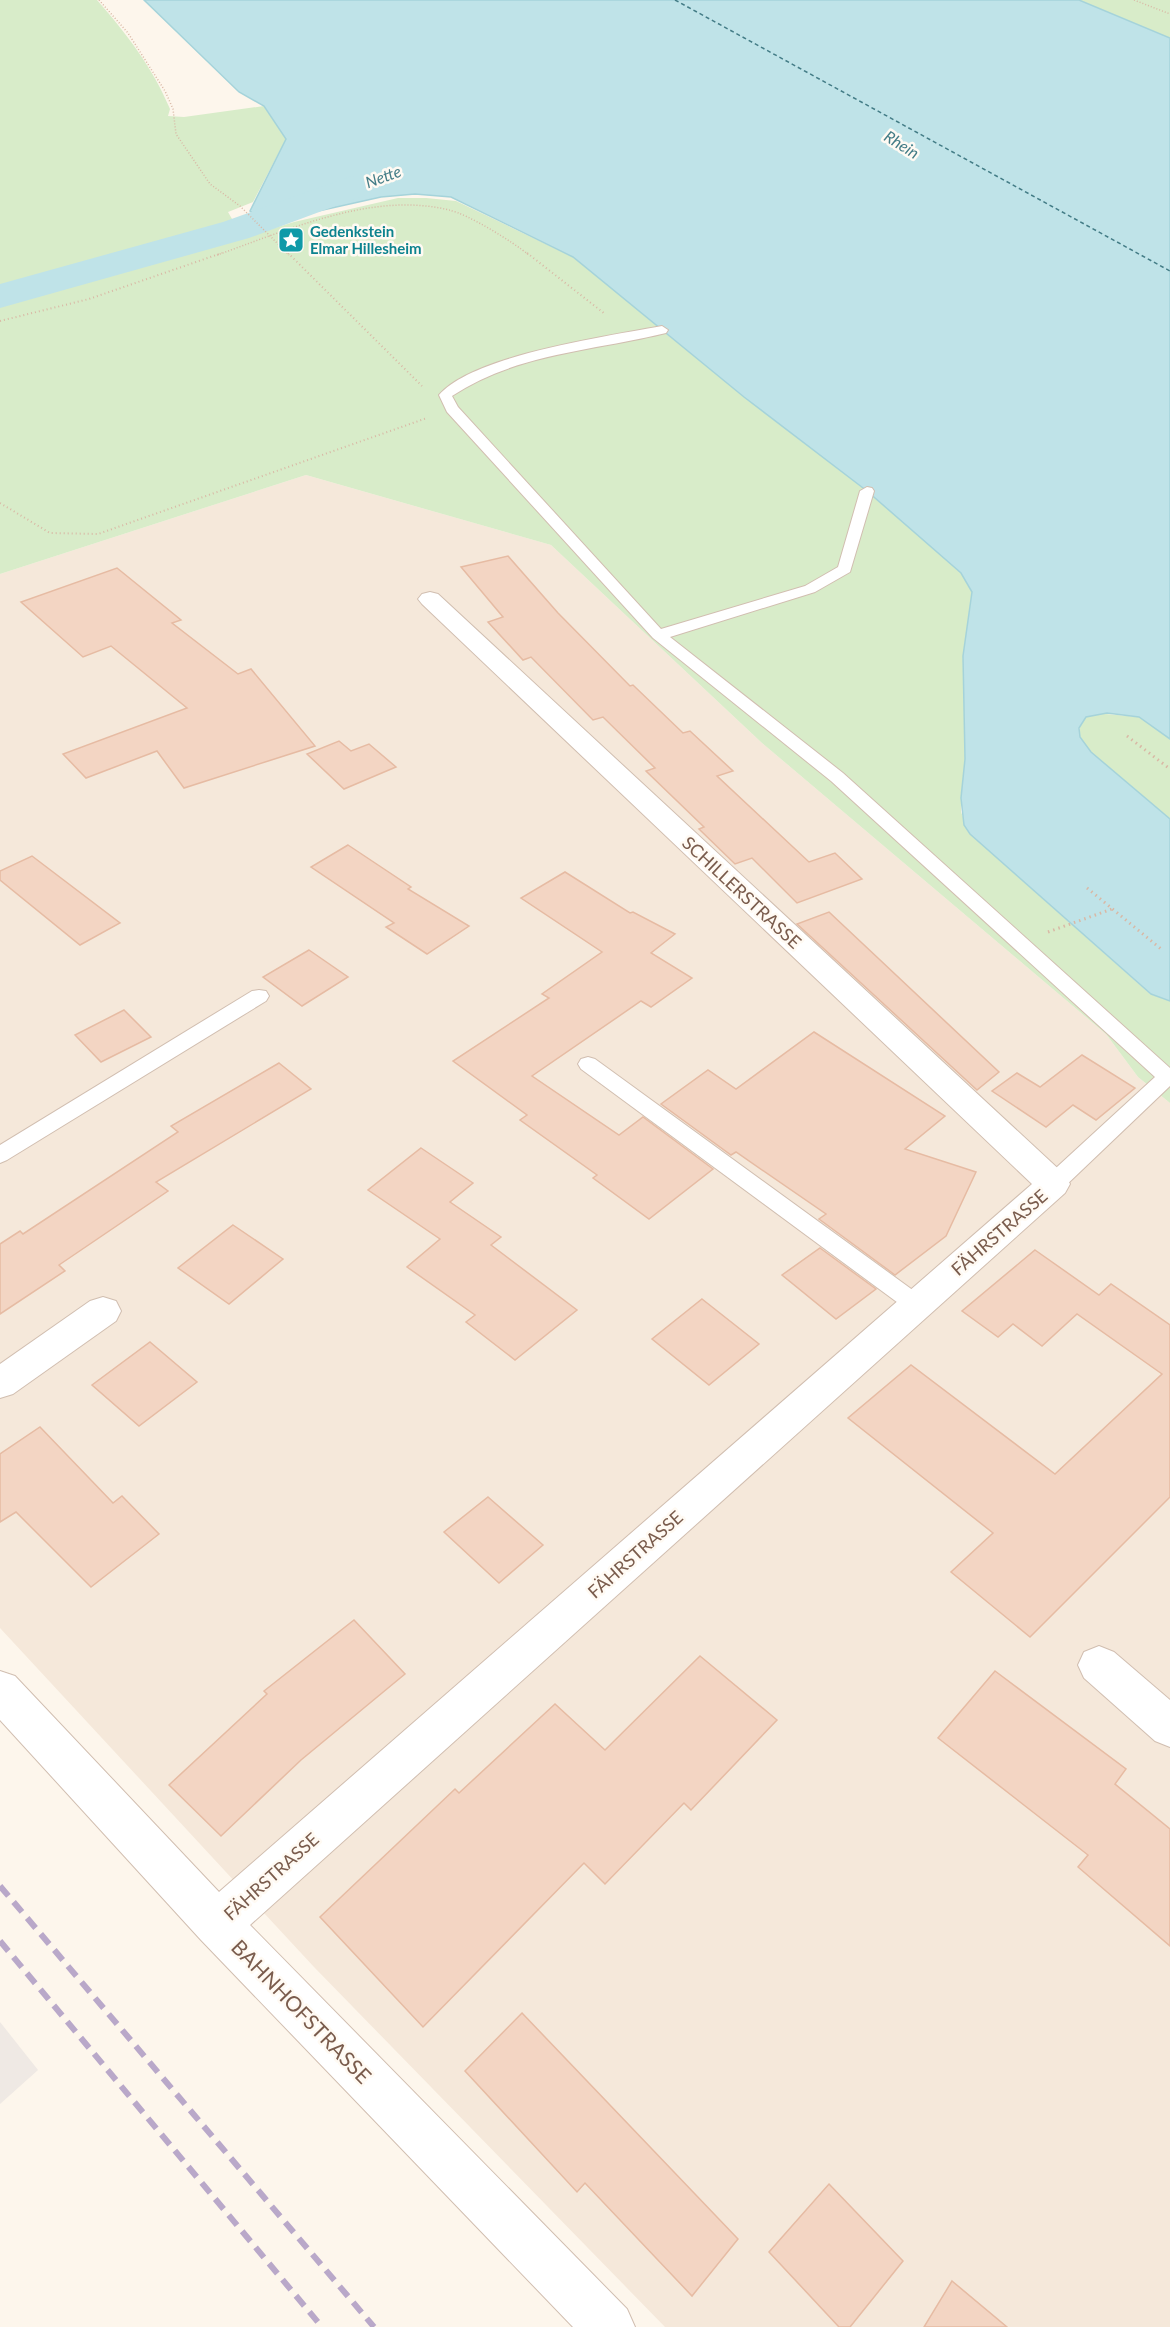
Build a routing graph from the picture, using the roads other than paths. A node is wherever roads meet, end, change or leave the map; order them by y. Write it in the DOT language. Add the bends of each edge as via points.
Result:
graph roads {
  1 [pos="662,330"];
  2 [pos="867,491"];
  3 [pos="430,599"];
  4 [pos="658,635"];
  5 [pos="259,996"];
  6 [pos="588,1064"];
  7 [pos="0,1155"];
  8 [pos="1053,1184"];
  9 [pos="917,1305"];
  10 [pos="103,1311"];
  11 [pos="0,1383"];
  12 [pos="1099,1665"];
  13 [pos="0,1690"];
  14 [pos="1170,1727"];
  15 [pos="217,1924"];
  16 [pos="609,2327"];
  1 -- 4 [label="lane" via="514,362 460,383 448,402"];
  2 -- 4 [label="lane" via="845,569 810,589"];
  3 -- 8 [label="street, SCHILLERSTRASSE"];
  4 -- 8 [label="lane" via="837,777 1167,1077"];
  5 -- 7 [label="lane"];
  6 -- 9 [label="lane"];
  8 -- 9 [label="street, FÄHRSTRASSE"];
  9 -- 15 [label="street, FÄHRSTRASSE"];
  10 -- 11 [label="street"];
  12 -- 14 [label="street"];
  13 -- 15 [label="street, BAHNHOFSTRASSE"];
  15 -- 16 [label="street, BAHNHOFSTRASSE"];
}
